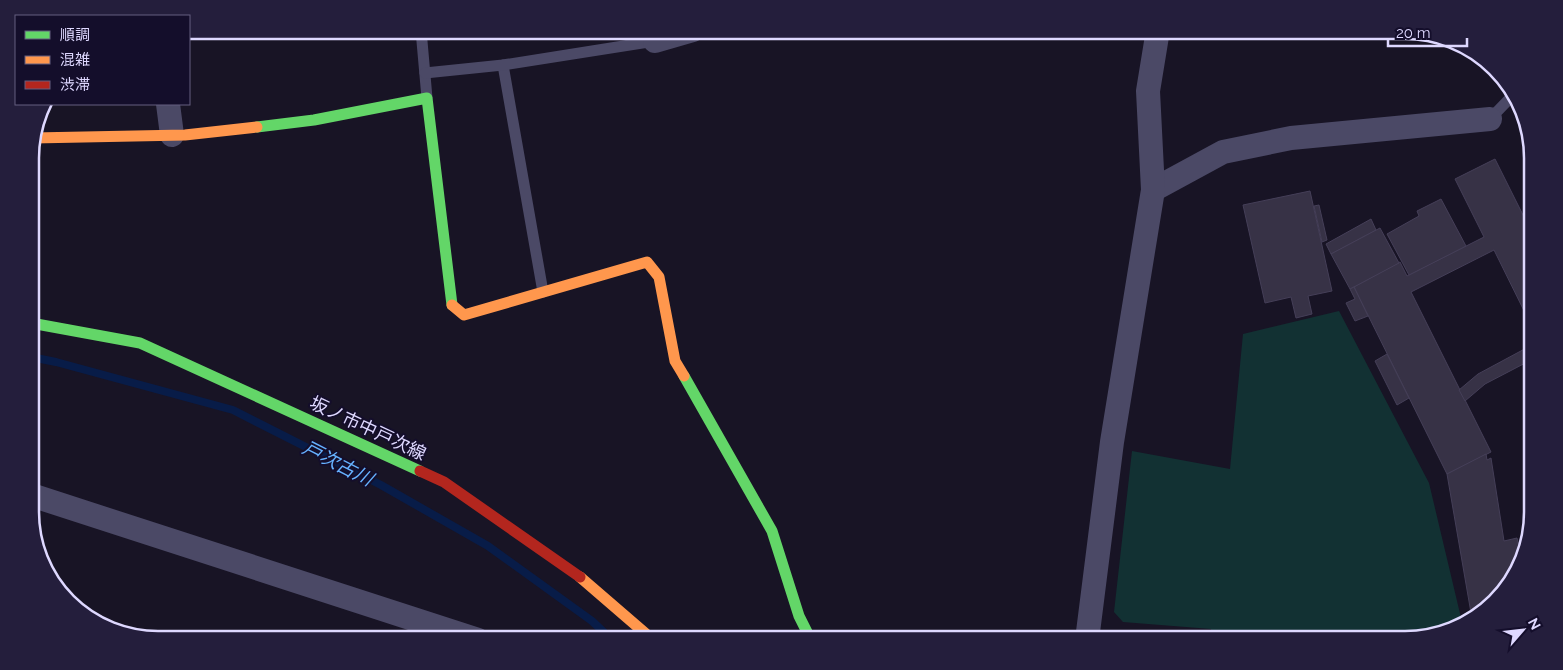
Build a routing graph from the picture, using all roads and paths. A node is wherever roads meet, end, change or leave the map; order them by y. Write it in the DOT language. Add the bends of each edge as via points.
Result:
graph roads {
  1 [pos="422,39"];
  2 [pos="635,39"];
  3 [pos="1157,39"];
  4 [pos="503,65"];
  5 [pos="425,73"];
  6 [pos="427,98"];
  7 [pos="1509,99"];
  8 [pos="168,105"];
  9 [pos="1490,119"];
  10 [pos="172,135"];
  11 [pos="41,138"];
  12 [pos="1153,190"];
  13 [pos="543,292"];
  14 [pos="39,324"];
  15 [pos="39,498"];
  16 [pos="450,631"];
  17 [pos="643,631"];
  18 [pos="807,631"];
  19 [pos="1088,631"];
  1 -- 5 [label="lane"];
  2 -- 4 [label="lane"];
  3 -- 12 [label="street" via="1148,91"];
  4 -- 5 [label="lane"];
  4 -- 13 [label="lane"];
  5 -- 6 [label="lane"];
  6 -- 10 [label="street" via="314,120"];
  6 -- 13 [label="street" via="451,304 464,315"];
  7 -- 9 [label="lane"];
  8 -- 10 [label="street"];
  9 -- 12 [label="street" via="1281,140 1223,152"];
  10 -- 11 [label="street"];
  12 -- 19 [label="street" via="1112,442"];
  13 -- 18 [label="street" via="647,262 659,277 675,361 772,531"];
  14 -- 17 [label="street, 坂ノ市中戸次線" via="140,343 444,482 590,584"];
  15 -- 16 [label="street"];
}
